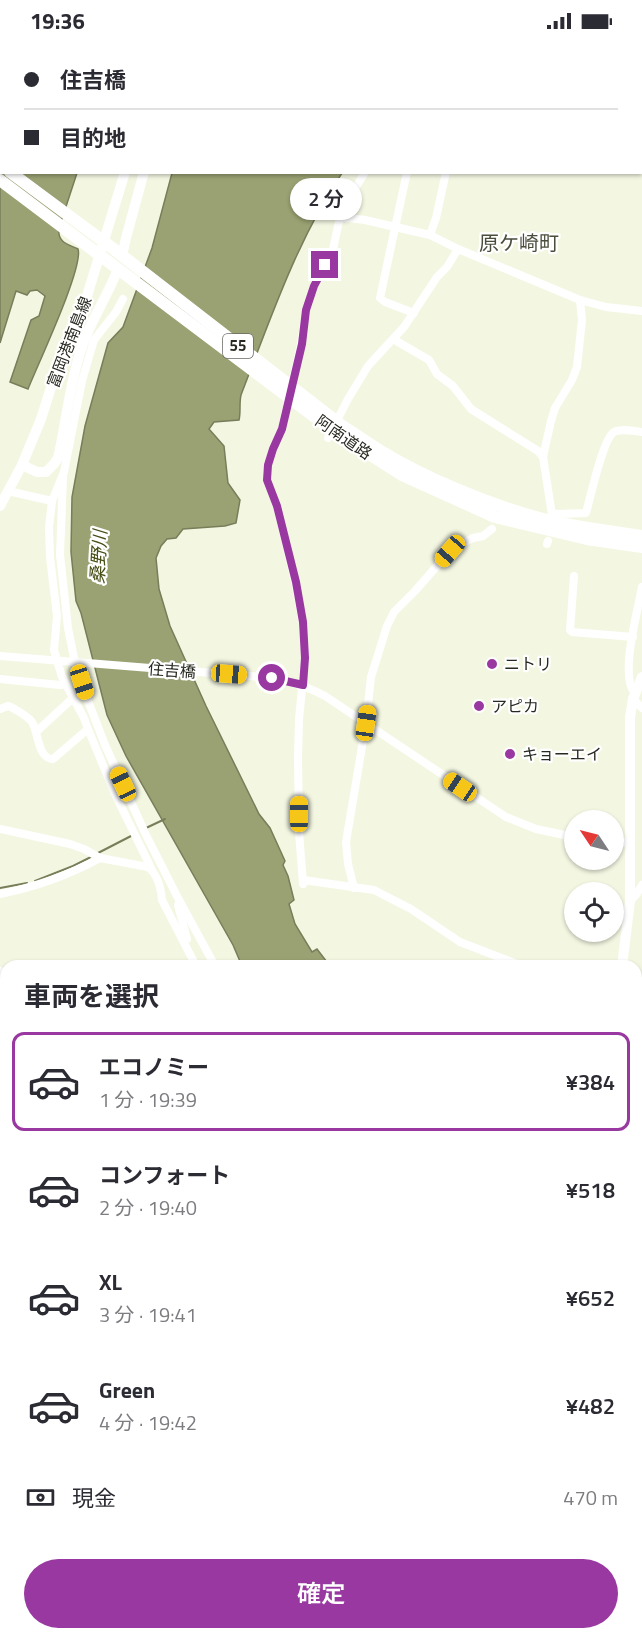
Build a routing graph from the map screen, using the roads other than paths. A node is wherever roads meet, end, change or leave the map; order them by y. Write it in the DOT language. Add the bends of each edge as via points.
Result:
graph roads {
  1 [pos="13,174"];
  2 [pos="124,174"];
  3 [pos="143,174"];
  4 [pos="363,174"];
  5 [pos="407,174"];
  6 [pos="446,174"];
  7 [pos="0,180"];
  8 [pos="340,217"];
  9 [pos="396,227"];
  10 [pos="430,235"];
  11 [pos="458,249"];
  12 [pos="122,256"];
  13 [pos="118,269"];
  14 [pos="133,273"];
  15 [pos="123,298"];
  16 [pos="580,300"];
  17 [pos="642,311"];
  18 [pos="414,313"];
  19 [pos="393,339"];
  20 [pos="335,432"];
  21 [pos="642,432"];
  22 [pos="543,458"];
  23 [pos="22,465"];
  24 [pos="64,472"];
  25 [pos="8,491"];
  26 [pos="52,501"];
  27 [pos="0,506"];
  28 [pos="492,529"];
  29 [pos="642,536"];
  30 [pos="642,547"];
  31 [pos="574,576"];
  32 [pos="642,587"];
  33 [pos="633,638"];
  34 [pos="0,656"];
  35 [pos="78,663"];
  36 [pos="642,677"];
  37 [pos="0,679"];
  38 [pos="65,684"];
  39 [pos="301,685"];
  40 [pos="634,696"];
  41 [pos="73,698"];
  42 [pos="642,708"];
  43 [pos="0,709"];
  44 [pos="366,723"];
  45 [pos="88,729"];
  46 [pos="36,732"];
  47 [pos="0,829"];
  48 [pos="564,835"];
  49 [pos="624,843"];
  50 [pos="631,843"];
  51 [pos="97,856"];
  52 [pos="152,870"];
  53 [pos="642,885"];
  54 [pos="354,888"];
  55 [pos="0,894"];
  56 [pos="179,900"];
  57 [pos="630,901"];
  58 [pos="191,956"];
  59 [pos="193,960"];
  60 [pos="212,960"];
  61 [pos="506,960"];
  62 [pos="623,960"];
  1 -- 12 [label="highway, 阿南道路 / 55"];
  2 -- 23 [label="main road, 富岡港南島線" via="87,296"];
  3 -- 12 [label="main road"];
  4 -- 8 [label="street"];
  5 -- 9 [label="street"];
  6 -- 10 [label="street"];
  7 -- 13 [label="highway, 阿南道路 / 55"];
  8 -- 9 [label="street"];
  8 -- 39 [label="street" via="333,249 306,310 282,429 268,465 267,480 277,506 303,622 305,658"];
  9 -- 10 [label="street"];
  9 -- 18 [label="street" via="380,298"];
  10 -- 11 [label="street"];
  11 -- 16 [label="street"];
  11 -- 18 [label="street"];
  12 -- 14 [label="highway, 阿南道路 / 55"];
  13 -- 14 [label="highway, 阿南道路 / 55"];
  13 -- 23 [label="main road" via="86,336 58,458 46,472"];
  14 -- 20 [label="highway, 阿南道路 / 55"];
  15 -- 24 [label="street" via="94,340"];
  16 -- 17 [label="street"];
  16 -- 22 [label="street" via="577,367 555,408"];
  18 -- 19 [label="street"];
  19 -- 20 [label="street" via="368,366 348,399"];
  19 -- 22 [label="street" via="423,355 471,408"];
  20 -- 29 [label="highway, 阿南道路 / 55" via="498,505 570,525"];
  20 -- 30 [label="highway, 阿南道路 / 55" via="402,475 495,517 587,539"];
  21 -- 22 [label="street" via="619,430 608,437 586,513 552,514"];
  23 -- 25 [label="main road, 富岡港南島線"];
  24 -- 26 [label="street"];
  24 -- 35 [label="street" via="60,555 68,628"];
  25 -- 26 [label="street"];
  25 -- 27 [label="main road, 富岡港南島線"];
  26 -- 38 [label="street" via="48,527 57,616 54,650"];
  28 -- 44 [label="street" via="450,551 394,612 371,677"];
  31 -- 33 [label="street" via="570,630"];
  32 -- 33 [label="street"];
  33 -- 40 [label="street" via="628,660"];
  34 -- 35 [label="street, 住吉橋"];
  35 -- 39 [label="street, 住吉橋" via="261,677"];
  35 -- 56 [label="street" via="105,745"];
  36 -- 40 [label="main road"];
  37 -- 38 [label="street"];
  38 -- 41 [label="street"];
  39 -- 44 [label="street, 住吉橋"];
  39 -- 54 [label="street" via="298,758 303,882"];
  40 -- 42 [label="street"];
  40 -- 50 [label="main road" via="630,717"];
  41 -- 45 [label="street"];
  41 -- 46 [label="street"];
  43 -- 46 [label="street" via="8,706 31,720"];
  44 -- 48 [label="street, 住吉橋" via="507,817"];
  44 -- 54 [label="street" via="346,842"];
  45 -- 46 [label="street" via="53,759 45,757"];
  45 -- 52 [label="street"];
  47 -- 51 [label="street" via="70,844"];
  49 -- 50 [label="street"];
  50 -- 57 [label="main road"];
  51 -- 52 [label="street"];
  51 -- 55 [label="street" via="69,873"];
  52 -- 58 [label="street" via="162,900"];
  53 -- 57 [label="street"];
  54 -- 61 [label="street" via="374,890 391,898 460,942"];
  56 -- 58 [label="street"];
  56 -- 60 [label="street"];
  57 -- 62 [label="main road"];
  58 -- 59 [label="street"];
}
